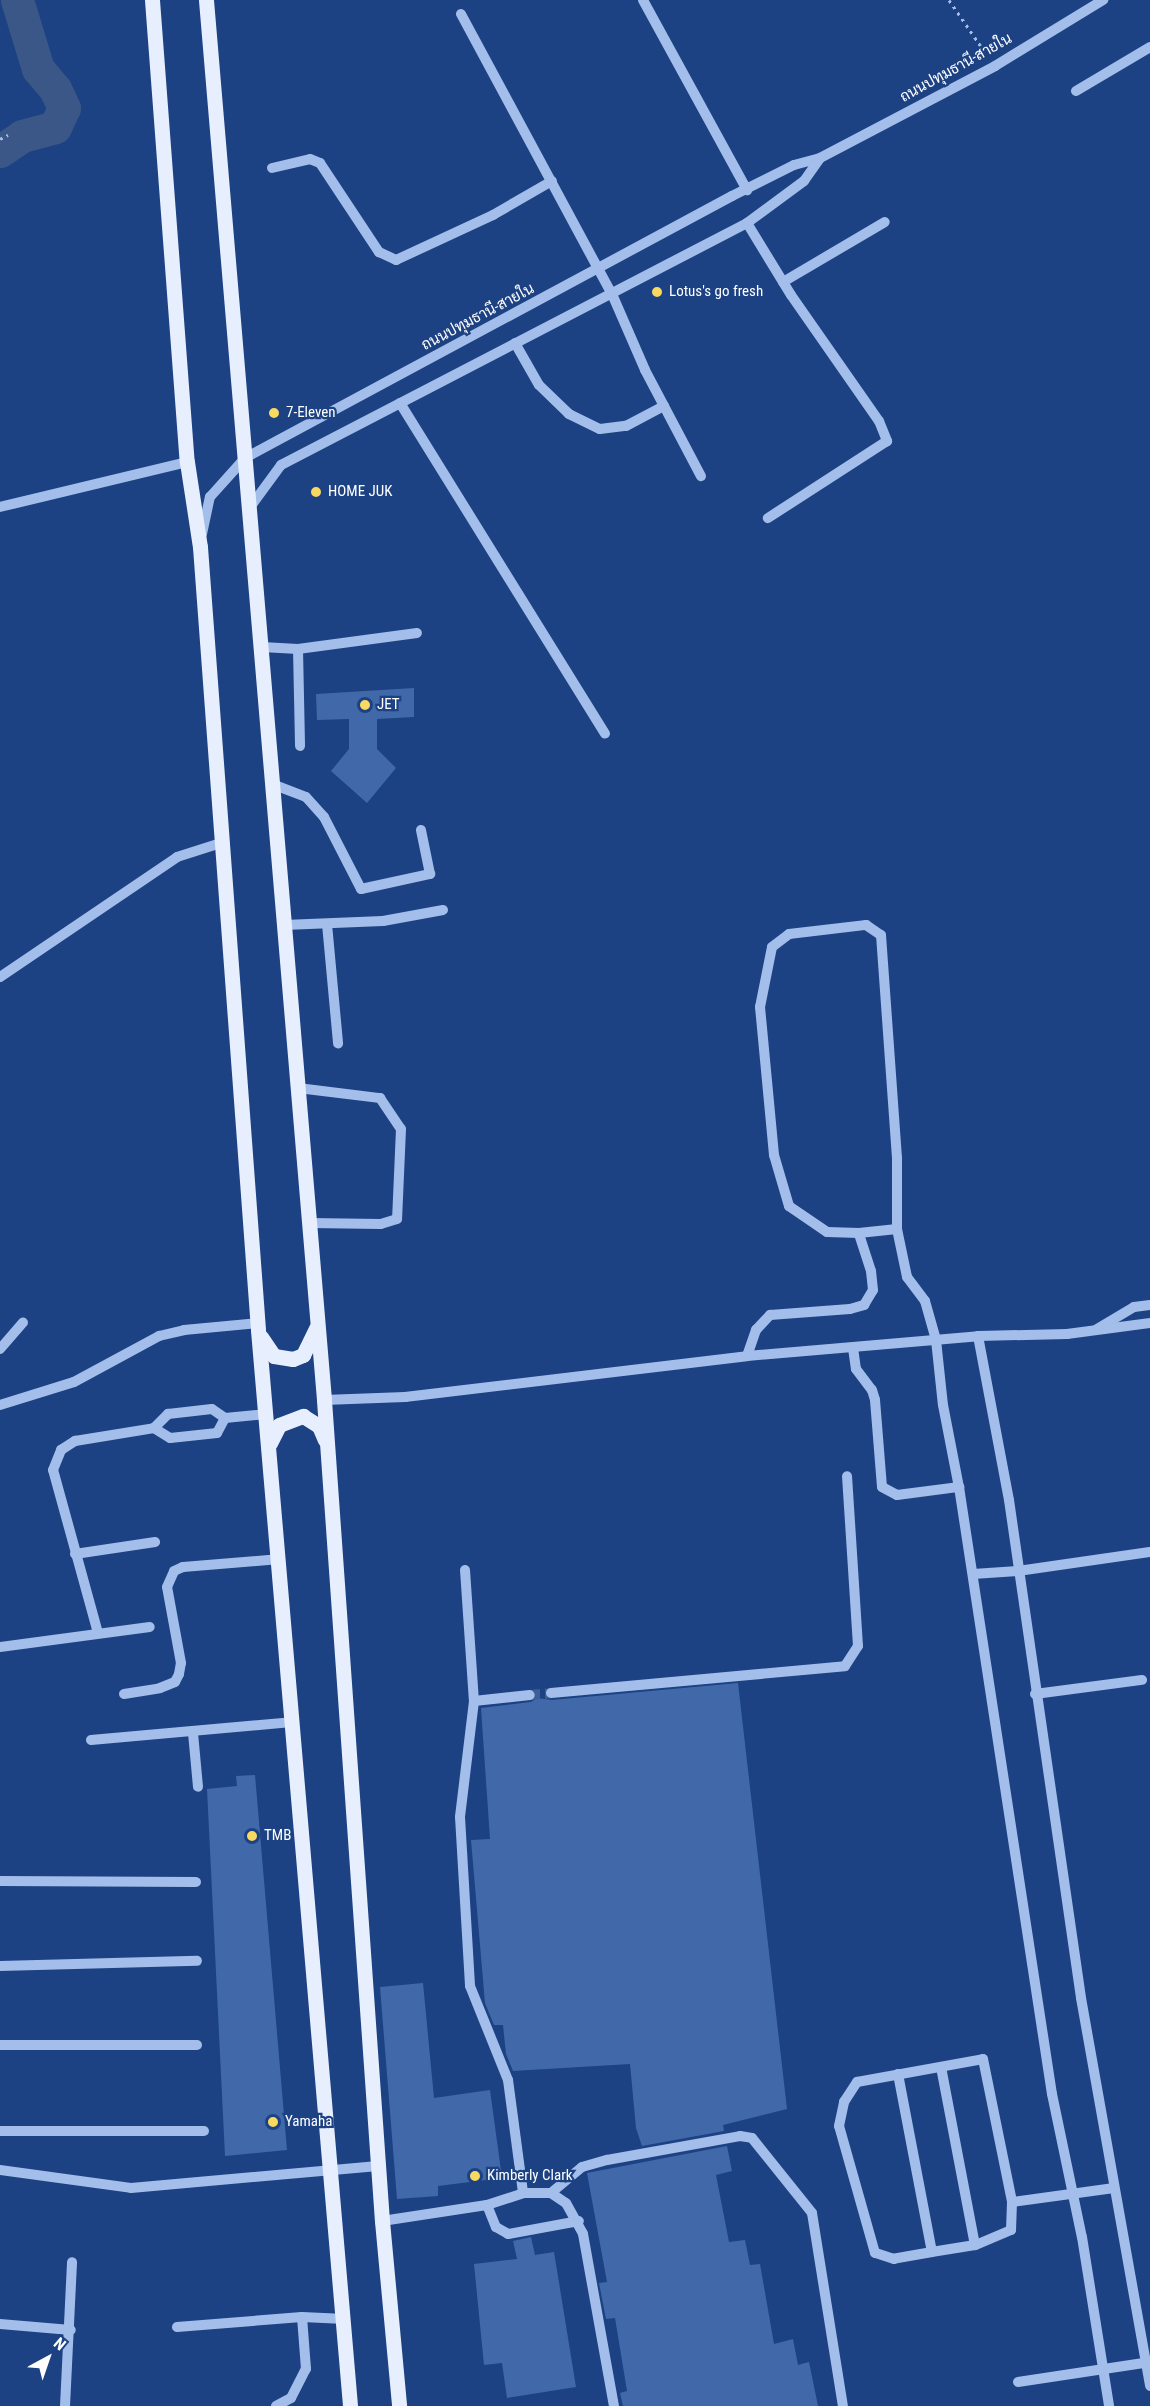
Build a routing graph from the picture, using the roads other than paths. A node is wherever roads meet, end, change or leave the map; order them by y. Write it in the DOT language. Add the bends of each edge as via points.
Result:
graph roads {
  1 [pos="152,0"];
  2 [pos="206,0"];
  3 [pos="1103,0"];
  4 [pos="645,1"];
  5 [pos="461,14"];
  6 [pos="1150,46"];
  7 [pos="1076,91"];
  8 [pos="820,158"];
  9 [pos="272,168"];
  10 [pos="552,181"];
  11 [pos="747,190"];
  12 [pos="885,222"];
  13 [pos="747,223"];
  14 [pos="599,269"];
  15 [pos="783,282"];
  16 [pos="612,294"];
  17 [pos="515,343"];
  18 [pos="400,404"];
  19 [pos="664,406"];
  20 [pos="244,458"];
  21 [pos="188,462"];
  22 [pos="702,476"];
  23 [pos="0,507"];
  24 [pos="248,510"];
  25 [pos="768,518"];
  26 [pos="200,548"];
  27 [pos="417,633"];
  28 [pos="262,647"];
  29 [pos="298,649"];
  30 [pos="604,734"];
  31 [pos="300,746"];
  32 [pos="272,784"];
  33 [pos="421,831"];
  34 [pos="221,843"];
  35 [pos="443,910"];
  36 [pos="327,924"];
  37 [pos="284,925"];
  38 [pos="0,977"];
  39 [pos="338,1042"];
  40 [pos="298,1088"];
  41 [pos="309,1223"];
  42 [pos="897,1229"];
  43 [pos="858,1233"];
  44 [pos="1150,1305"];
  45 [pos="23,1323"];
  46 [pos="1150,1323"];
  47 [pos="318,1325"];
  48 [pos="258,1326"];
  49 [pos="1092,1332"];
  50 [pos="978,1336"];
  51 [pos="936,1340"];
  52 [pos="853,1348"];
  53 [pos="0,1349"];
  54 [pos="747,1356"];
  55 [pos="324,1400"];
  56 [pos="1,1406"];
  57 [pos="267,1414"];
  58 [pos="225,1418"];
  59 [pos="154,1428"];
  60 [pos="326,1441"];
  61 [pos="270,1443"];
  62 [pos="847,1476"];
  63 [pos="959,1487"];
  64 [pos="155,1542"];
  65 [pos="1150,1552"];
  66 [pos="75,1554"];
  67 [pos="280,1559"];
  68 [pos="465,1570"];
  69 [pos="1018,1571"];
  70 [pos="973,1574"];
  71 [pos="150,1628"];
  72 [pos="98,1633"];
  73 [pos="0,1647"];
  74 [pos="1142,1680"];
  75 [pos="551,1693"];
  76 [pos="124,1694"];
  77 [pos="1035,1694"];
  78 [pos="530,1695"];
  79 [pos="474,1701"];
  80 [pos="294,1722"];
  81 [pos="194,1733"];
  82 [pos="91,1740"];
  83 [pos="198,1787"];
  84 [pos="0,1881"];
  85 [pos="196,1882"];
  86 [pos="197,1961"];
  87 [pos="0,1966"];
  88 [pos="0,2045"];
  89 [pos="197,2045"];
  90 [pos="941,2067"];
  91 [pos="898,2074"];
  92 [pos="0,2131"];
  93 [pos="204,2131"];
  94 [pos="378,2166"];
  95 [pos="0,2170"];
  96 [pos="332,2171"];
  97 [pos="1114,2188"];
  98 [pos="523,2193"];
  99 [pos="551,2193"];
  100 [pos="1072,2193"];
  101 [pos="1012,2202"];
  102 [pos="487,2205"];
  103 [pos="382,2221"];
  104 [pos="579,2221"];
  105 [pos="975,2245"];
  106 [pos="932,2252"];
  107 [pos="72,2262"];
  108 [pos="302,2317"];
  109 [pos="345,2319"];
  110 [pos="0,2324"];
  111 [pos="177,2327"];
  112 [pos="71,2330"];
  113 [pos="1144,2363"];
  114 [pos="1101,2370"];
  115 [pos="1018,2382"];
  116 [pos="1150,2386"];
  117 [pos="65,2406"];
  118 [pos="276,2406"];
  119 [pos="350,2406"];
  120 [pos="399,2406"];
  121 [pos="614,2406"];
  122 [pos="843,2406"];
  123 [pos="1109,2406"];
  1 -- 21 [label="main road"];
  2 -- 20 [label="main road"];
  3 -- 8 [label="street, ถนนปทุมธานี-สายใน" via="995,66"];
  4 -- 11 [label="street"];
  5 -- 10 [label="street"];
  6 -- 7 [label="street"];
  8 -- 11 [label="street, ถนนปทุมธานี-สายใน" via="794,165"];
  8 -- 13 [label="street, ถนนปทุมธานี-สายใน" via="804,181"];
  9 -- 10 [label="street" via="310,159 320,163 379,252 396,260 493,215"];
  10 -- 14 [label="street"];
  11 -- 14 [label="street, ถนนปทุมธานี-สายใน"];
  12 -- 15 [label="street"];
  13 -- 15 [label="street"];
  13 -- 16 [label="street, ถนนปทุมธานี-สายใน"];
  14 -- 16 [label="street"];
  14 -- 20 [label="street, ถนนปทุมธานี-สายใน"];
  15 -- 25 [label="street" via="879,420 887,441"];
  16 -- 17 [label="street, ถนนปทุมธานี-สายใน"];
  16 -- 19 [label="street"];
  17 -- 18 [label="street, ถนนปทุมธานี-สายใน"];
  17 -- 19 [label="street" via="539,385 569,414 600,429 626,426"];
  18 -- 24 [label="street, ถนนปทุมธานี-สายใน" via="281,465"];
  18 -- 30 [label="street"];
  19 -- 22 [label="street"];
  20 -- 24 [label="main road"];
  20 -- 26 [label="street, ถนนปทุมธานี-สายใน" via="210,497"];
  21 -- 23 [label="street"];
  21 -- 26 [label="main road"];
  24 -- 28 [label="main road"];
  26 -- 34 [label="main road"];
  27 -- 29 [label="street"];
  28 -- 29 [label="street"];
  28 -- 32 [label="main road"];
  29 -- 31 [label="street"];
  32 -- 33 [label="street" via="306,797 324,817 361,889 429,874"];
  32 -- 37 [label="main road"];
  34 -- 38 [label="street" via="177,857"];
  34 -- 48 [label="main road"];
  35 -- 36 [label="street" via="383,921"];
  36 -- 37 [label="street"];
  36 -- 39 [label="street"];
  37 -- 40 [label="main road"];
  40 -- 41 [label="main road"];
  40 -- 41 [label="street" via="380,1098 401,1129 397,1219 381,1224"];
  41 -- 47 [label="main road"];
  42 -- 43 [label="street"];
  42 -- 43 [label="street" via="897,1158 881,935 866,925 789,934 772,947 760,1007 774,1155 789,1206 827,1232"];
  42 -- 51 [label="street" via="907,1277 925,1301"];
  43 -- 54 [label="street" via="871,1271 871,1298 850,1309 770,1315 756,1330"];
  44 -- 49 [label="street" via="1134,1307"];
  45 -- 53 [label="street"];
  46 -- 49 [label="street"];
  47 -- 48 [label="main road" via="303,1355 293,1359 274,1356"];
  47 -- 55 [label="main road"];
  48 -- 56 [label="street" via="184,1330 159,1336 74,1383"];
  48 -- 57 [label="main road"];
  49 -- 50 [label="street"];
  50 -- 51 [label="street"];
  50 -- 69 [label="street"];
  51 -- 52 [label="street"];
  51 -- 63 [label="street" via="941,1395"];
  52 -- 54 [label="street"];
  52 -- 63 [label="street" via="856,1370 875,1400 882,1487 897,1495"];
  54 -- 55 [label="street" via="405,1397"];
  55 -- 60 [label="main road"];
  57 -- 58 [label="street"];
  57 -- 61 [label="main road"];
  58 -- 59 [label="street" via="212,1409 168,1414"];
  58 -- 59 [label="street" via="217,1433 170,1438"];
  59 -- 66 [label="street" via="75,1441 62,1450 53,1470 54,1480"];
  60 -- 61 [label="main road" via="319,1426 303,1416 279,1425"];
  60 -- 94 [label="main road"];
  61 -- 67 [label="main road"];
  62 -- 75 [label="street" via="858,1646 845,1666"];
  63 -- 70 [label="street"];
  64 -- 66 [label="street"];
  65 -- 69 [label="street"];
  66 -- 72 [label="street"];
  67 -- 76 [label="street" via="174,1571 167,1587 181,1663 179,1674 175,1682 160,1688"];
  67 -- 80 [label="main road"];
  68 -- 79 [label="street"];
  69 -- 70 [label="street"];
  69 -- 77 [label="street"];
  70 -- 100 [label="street" via="1052,2094"];
  71 -- 72 [label="street"];
  72 -- 73 [label="street"];
  74 -- 77 [label="street"];
  77 -- 97 [label="street"];
  78 -- 79 [label="street"];
  79 -- 98 [label="street" via="460,1817 470,1986 508,2080"];
  80 -- 81 [label="street"];
  80 -- 96 [label="main road"];
  81 -- 82 [label="street"];
  81 -- 83 [label="street"];
  84 -- 85 [label="street"];
  86 -- 87 [label="street"];
  88 -- 89 [label="street"];
  90 -- 91 [label="street"];
  90 -- 101 [label="street" via="983,2059"];
  90 -- 105 [label="street"];
  91 -- 106 [label="street"];
  91 -- 106 [label="street" via="857,2082 844,2102 839,2126 875,2253 894,2259"];
  92 -- 93 [label="street"];
  94 -- 96 [label="street"];
  94 -- 103 [label="main road"];
  95 -- 96 [label="street" via="130,2188"];
  96 -- 109 [label="main road"];
  97 -- 100 [label="street"];
  97 -- 113 [label="street"];
  98 -- 99 [label="street"];
  98 -- 102 [label="street"];
  99 -- 104 [label="street" via="566,2203"];
  99 -- 122 [label="street" via="582,2167 599,2162 740,2136 753,2138 812,2212"];
  100 -- 101 [label="street"];
  100 -- 114 [label="street"];
  101 -- 105 [label="street" via="1011,2230"];
  102 -- 103 [label="street"];
  102 -- 104 [label="street" via="496,2227 508,2234"];
  103 -- 120 [label="main road"];
  104 -- 121 [label="street"];
  105 -- 106 [label="street"];
  107 -- 112 [label="street"];
  108 -- 109 [label="street"];
  108 -- 111 [label="street"];
  108 -- 118 [label="street" via="306,2369 291,2398"];
  109 -- 119 [label="main road"];
  110 -- 112 [label="street"];
  112 -- 117 [label="street"];
  113 -- 114 [label="street"];
  113 -- 116 [label="street"];
  114 -- 115 [label="street"];
  114 -- 123 [label="street"];
}
